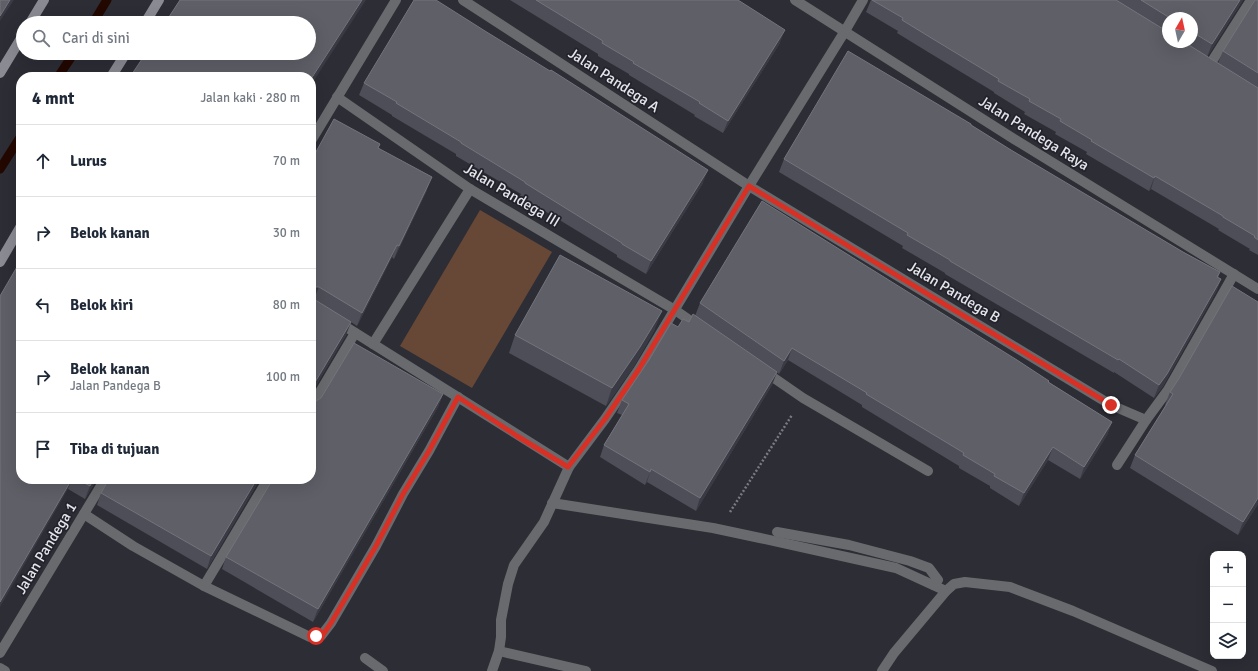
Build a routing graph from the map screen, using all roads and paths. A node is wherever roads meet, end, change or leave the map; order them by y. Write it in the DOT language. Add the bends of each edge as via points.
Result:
graph roads {
  1 [pos="44,0"];
  2 [pos="159,0"];
  3 [pos="396,0"];
  4 [pos="463,0"];
  5 [pos="795,0"];
  6 [pos="863,0"];
  7 [pos="1251,0"];
  8 [pos="34,16"];
  9 [pos="149,16"];
  10 [pos="846,31"];
  11 [pos="16,47"];
  12 [pos="122,60"];
  13 [pos="1209,66"];
  14 [pos="114,72"];
  15 [pos="0,73"];
  16 [pos="337,97"];
  17 [pos="316,133"];
  18 [pos="749,186"];
  19 [pos="470,189"];
  20 [pos="16,235"];
  21 [pos="0,262"];
  22 [pos="1234,274"];
  23 [pos="1258,289"];
  24 [pos="676,310"];
  25 [pos="330,317"];
  26 [pos="707,332"];
  27 [pos="355,333"];
  28 [pos="373,344"];
  29 [pos="759,367"];
  30 [pos="458,397"];
  31 [pos="803,398"];
  32 [pos="316,399"];
  33 [pos="1146,420"];
  34 [pos="1117,465"];
  35 [pos="568,467"];
  36 [pos="928,471"];
  37 [pos="103,484"];
  38 [pos="265,484"];
  39 [pos="552,503"];
  40 [pos="84,514"];
  41 [pos="719,530"];
  42 [pos="777,532"];
  43 [pos="934,585"];
  44 [pos="204,586"];
  45 [pos="946,591"];
  46 [pos="499,651"];
  47 [pos="0,653"];
  48 [pos="365,658"];
  49 [pos="0,668"];
  50 [pos="5,671"];
  51 [pos="384,671"];
  52 [pos="492,671"];
  53 [pos="586,671"];
  54 [pos="882,671"];
  55 [pos="1212,671"];
  1 -- 8 [label="street"];
  2 -- 9 [label="street"];
  3 -- 16 [label="street"];
  4 -- 18 [label="street, Jalan Pandega A"];
  5 -- 10 [label="street, Jalan Pandega Raya"];
  6 -- 10 [label="street"];
  7 -- 13 [label="street"];
  10 -- 18 [label="street"];
  10 -- 22 [label="street, Jalan Pandega Raya" via="1014,139"];
  11 -- 15 [label="street"];
  12 -- 14 [label="street"];
  16 -- 17 [label="street"];
  16 -- 19 [label="street, Jalan Pandega III"];
  18 -- 24 [label="street"];
  18 -- 33 [label="street, Jalan Pandega B" via="1111,405"];
  19 -- 24 [label="street, Jalan Pandega III"];
  19 -- 28 [label="street"];
  20 -- 21 [label="street"];
  22 -- 23 [label="street, Jalan Pandega Raya"];
  22 -- 33 [label="street" via="1168,390"];
  24 -- 26 [label="street, Jalan Pandega III"];
  24 -- 35 [label="street" via="605,419"];
  25 -- 27 [label="street"];
  27 -- 28 [label="street"];
  27 -- 32 [label="street"];
  28 -- 30 [label="street"];
  29 -- 31 [label="street"];
  30 -- 35 [label="street"];
  30 -- 44 [label="street" via="376,546 322,636 310,637"];
  31 -- 36 [label="street"];
  31 -- 41 [label="path"];
  33 -- 34 [label="street"];
  35 -- 39 [label="street"];
  37 -- 40 [label="street, Jalan Pandega 1"];
  38 -- 44 [label="street"];
  39 -- 41 [label="street"];
  39 -- 46 [label="street" via="544,522 514,565 501,620"];
  40 -- 44 [label="street" via="133,546"];
  40 -- 47 [label="street, Jalan Pandega 1"];
  41 -- 43 [label="street" via="896,568"];
  42 -- 43 [label="street" via="849,545 910,561 929,568 938,580"];
  43 -- 45 [label="street"];
  45 -- 54 [label="street" via="894,652"];
  45 -- 55 [label="street" via="954,584 965,582 1010,587 1074,610"];
  46 -- 52 [label="street"];
  46 -- 53 [label="street"];
  48 -- 51 [label="street"];
  49 -- 50 [label="street"];
}
